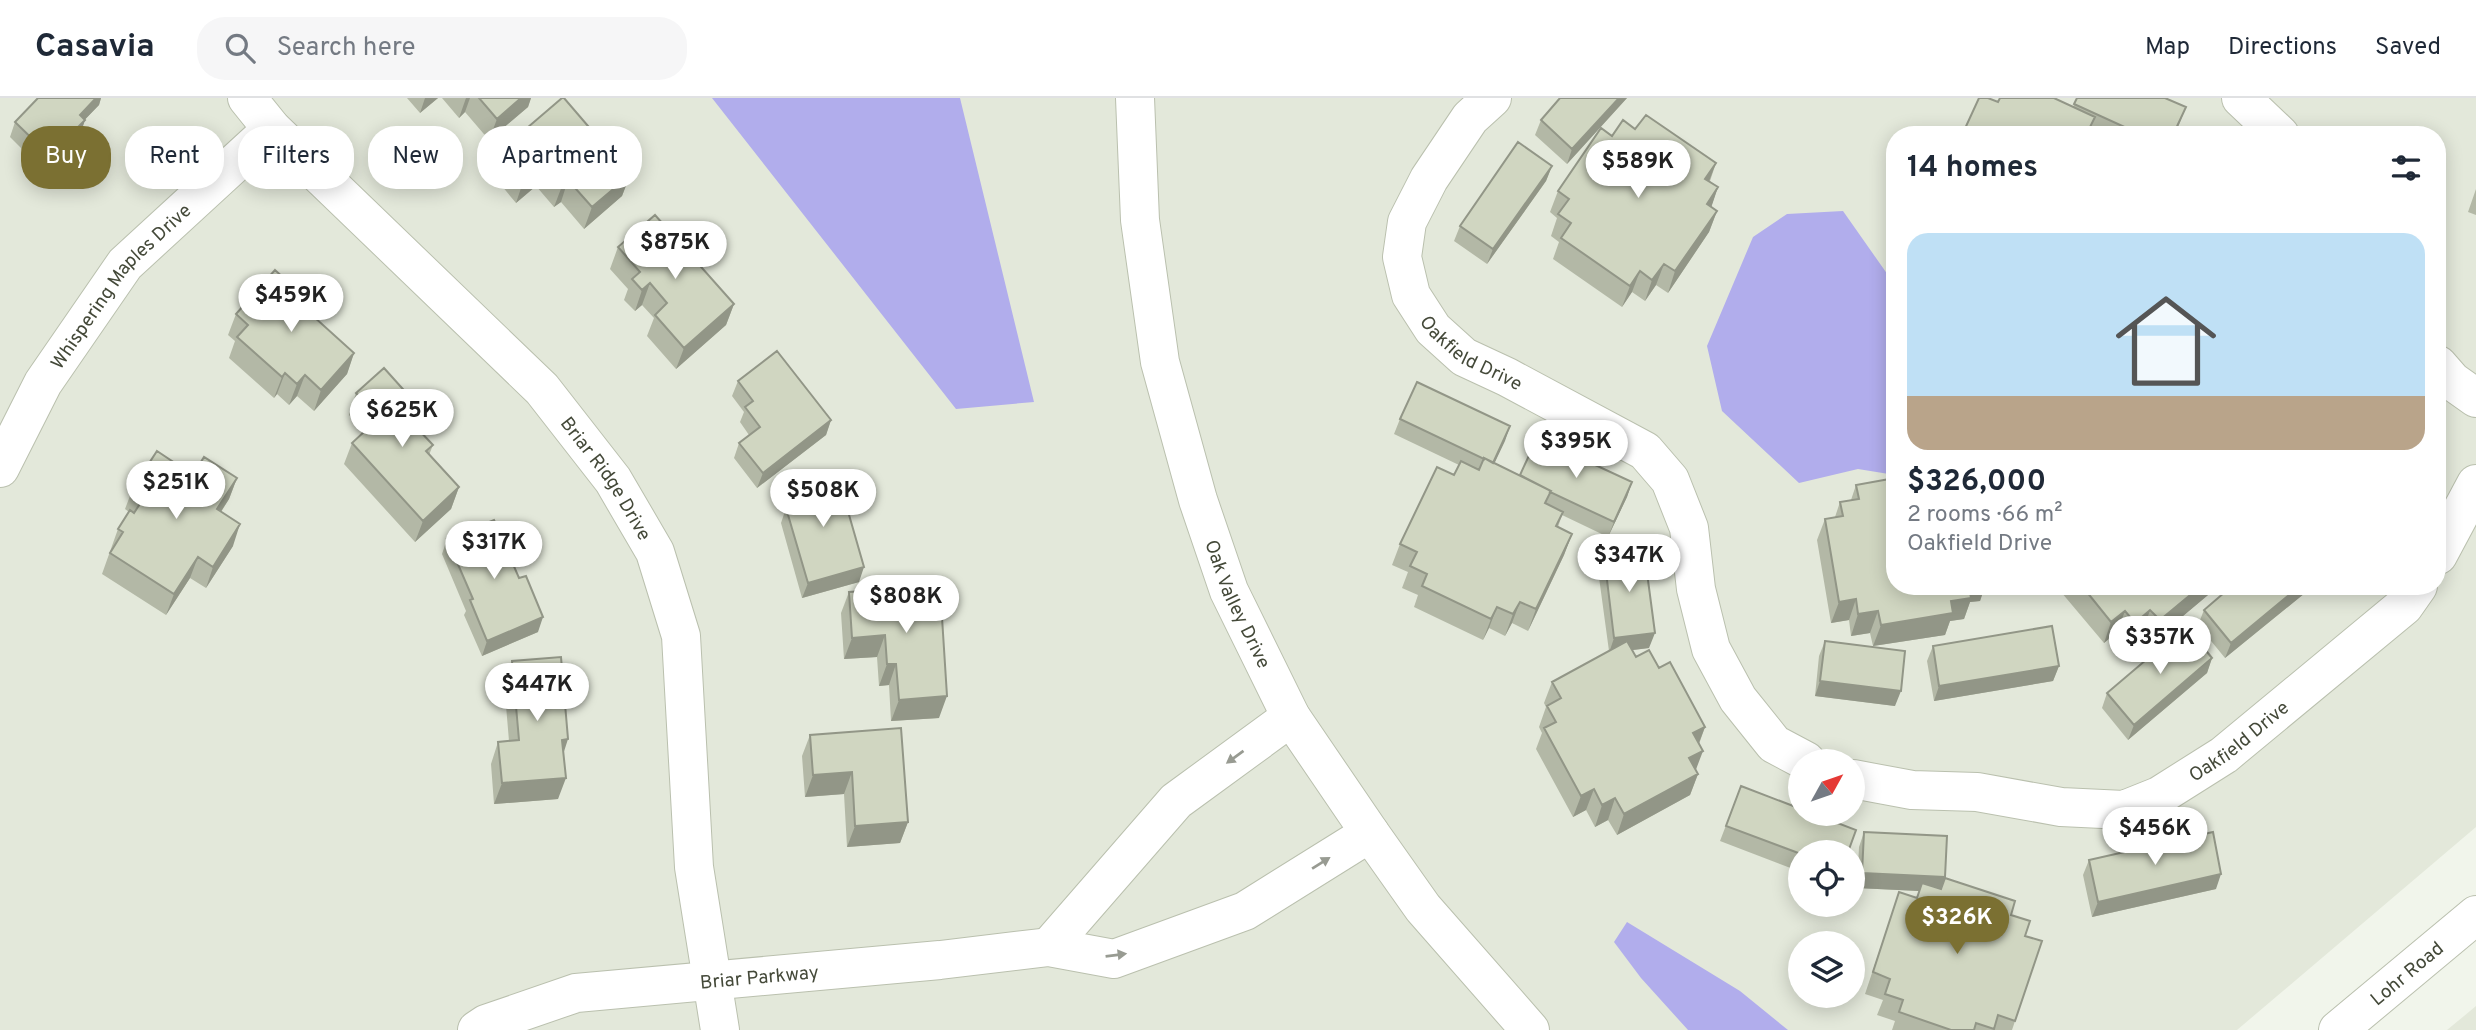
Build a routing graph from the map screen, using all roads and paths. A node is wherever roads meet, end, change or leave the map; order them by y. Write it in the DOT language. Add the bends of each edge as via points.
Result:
graph roads {
  1 [pos="247,98"];
  2 [pos="1135,98"];
  3 [pos="1492,98"];
  4 [pos="2241,98"];
  5 [pos="270,126"];
  6 [pos="2271,126"];
  7 [pos="238,160"];
  8 [pos="334,189"];
  9 [pos="2446,374"];
  10 [pos="2476,398"];
  11 [pos="0,468"];
  12 [pos="2476,484"];
  13 [pos="2446,540"];
  14 [pos="2412,595"];
  15 [pos="1290,717"];
  16 [pos="1788,751"];
  17 [pos="1866,781"];
  18 [pos="1370,833"];
  19 [pos="2476,915"];
  20 [pos="1049,947"];
  21 [pos="714,981"];
  22 [pos="477,1030"];
  23 [pos="720,1030"];
  24 [pos="1530,1030"];
  25 [pos="2338,1030"];
  1 -- 5 [label="street, Briar Ridge Drive"];
  2 -- 15 [label="street, Oak Valley Drive" via="1140,220 1160,362 1229,591"];
  3 -- 16 [label="street, Oakfield Drive" via="1456,138 1407,222 1402,257 1411,295 1433,329 1464,357 1645,451 1670,480 1689,528 1696,589 1711,649 1738,699 1774,744"];
  4 -- 6 [label="street"];
  7 -- 11 [label="street, Whispering Maples Drive" via="125,264 43,383"];
  8 -- 21 [label="street, Briar Ridge Drive" via="542,389 614,480 655,552 681,636 694,867"];
  9 -- 10 [label="street"];
  12 -- 13 [label="street"];
  14 -- 17 [label="street, Oakfield Drive" via="2224,755 2159,796 2124,810 2061,807 1977,792 1912,790"];
  15 -- 18 [label="street, Oak Valley Drive"];
  15 -- 20 [label="street, one-way" via="1176,801"];
  20 -- 18 [label="street, Briar Parkway, one-way" via="1114,958 1245,911"];
  18 -- 24 [label="street, Oak Valley Drive" via="1423,908"];
  19 -- 25 [label="street, Lohr Road"];
  20 -- 21 [label="street, Briar Parkway"];
  21 -- 22 [label="street, Briar Parkway" via="576,993"];
  21 -- 23 [label="street, Briar Ridge Drive"];
}
